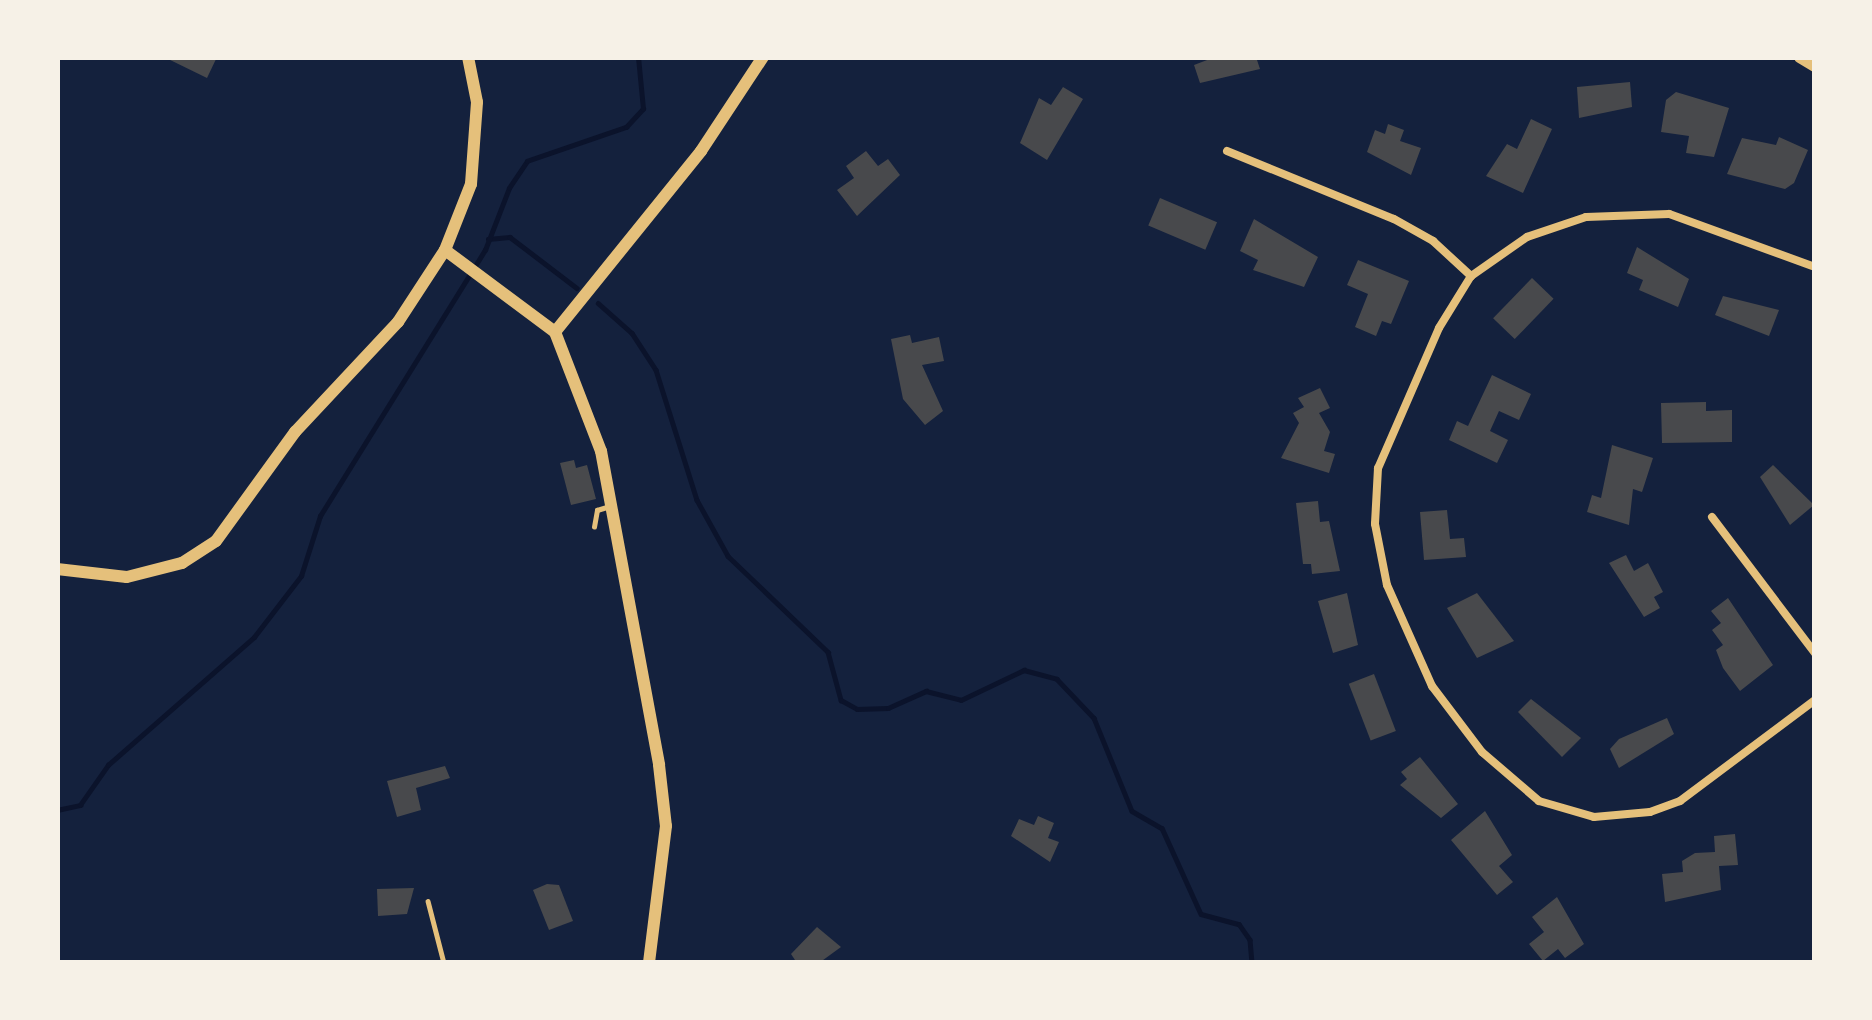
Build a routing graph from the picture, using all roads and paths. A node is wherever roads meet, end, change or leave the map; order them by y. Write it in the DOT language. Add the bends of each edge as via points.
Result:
graph roads {
  1 [pos="468,57"];
  2 [pos="763,57"];
  3 [pos="1800,57"];
  4 [pos="1815,67"];
  5 [pos="1226,151"];
  6 [pos="446,250"];
  7 [pos="1815,267"];
  8 [pos="1472,276"];
  9 [pos="555,332"];
  10 [pos="611,505"];
  11 [pos="1712,517"];
  12 [pos="594,527"];
  13 [pos="57,568"];
  14 [pos="1815,653"];
  15 [pos="1815,700"];
  16 [pos="428,901"];
  17 [pos="444,963"];
  18 [pos="649,963"];
  1 -- 6 [label="main road" via="478,140 472,184"];
  2 -- 9 [label="main road" via="701,151"];
  3 -- 4 [label="main road"];
  5 -- 8 [label="street" via="1394,219"];
  6 -- 9 [label="main road"];
  6 -- 13 [label="main road" via="398,322 296,432 216,542 182,563 127,577"];
  7 -- 8 [label="street" via="1669,214 1626,211 1568,220"];
  8 -- 15 [label="street" via="1439,328 1378,468 1375,524 1415,656 1482,752 1539,801 1625,817 1679,801"];
  9 -- 10 [label="main road" via="602,451"];
  10 -- 12 [label="lane" via="597,510"];
  10 -- 18 [label="main road" via="666,826"];
  11 -- 14 [label="street"];
  16 -- 17 [label="lane"];
}
